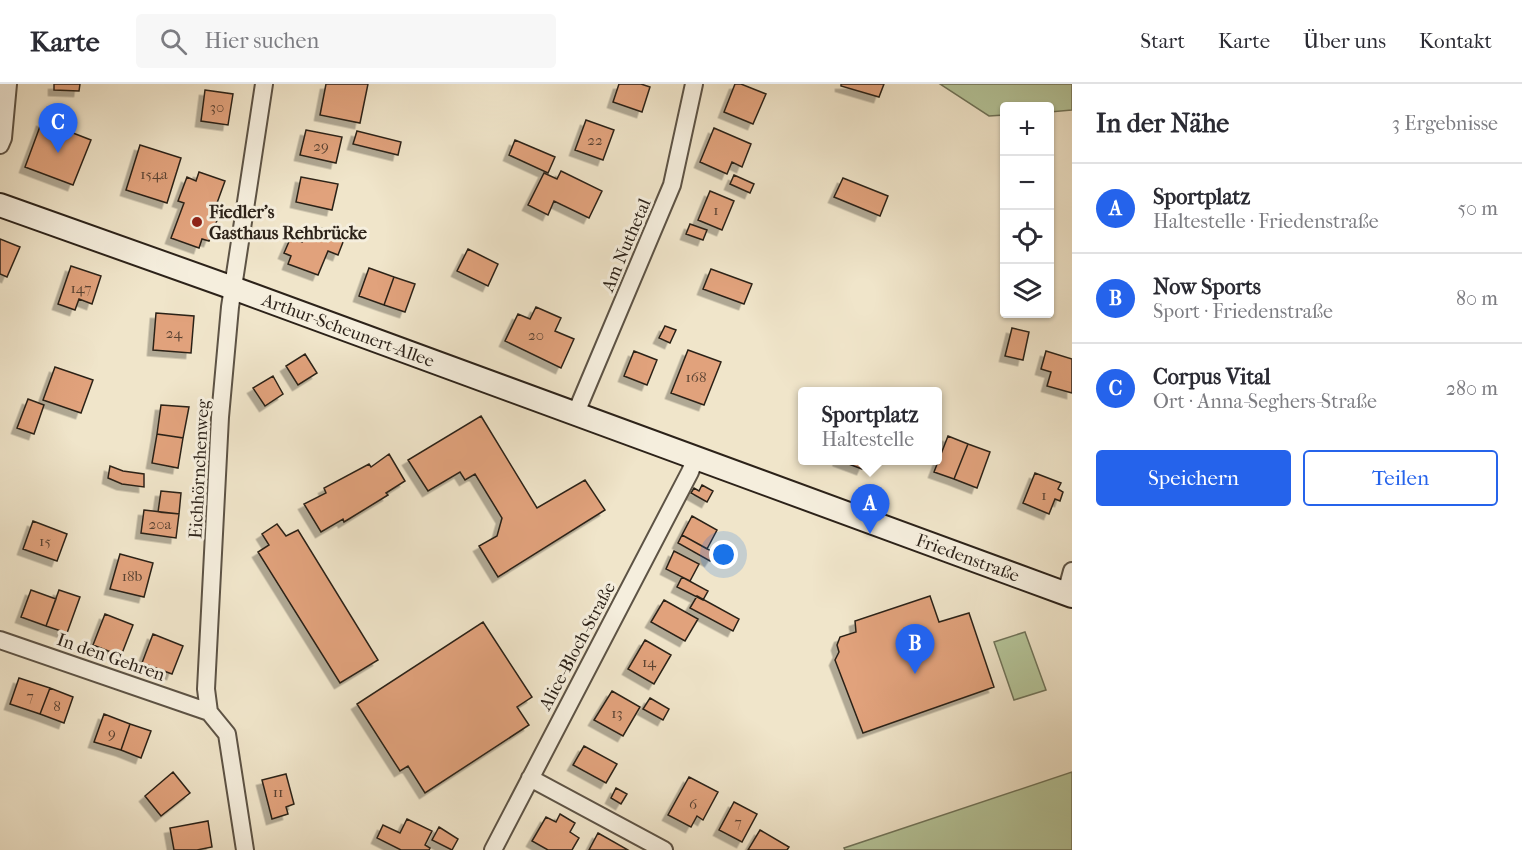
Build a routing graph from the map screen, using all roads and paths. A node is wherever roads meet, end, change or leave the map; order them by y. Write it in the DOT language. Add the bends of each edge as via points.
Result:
graph roads {
  1 [pos="8,84"];
  2 [pos="264,84"];
  3 [pos="694,84"];
  4 [pos="0,145"];
  5 [pos="0,205"];
  6 [pos="233,288"];
  7 [pos="575,415"];
  8 [pos="695,459"];
  9 [pos="1072,571"];
  10 [pos="1069,594"];
  11 [pos="0,640"];
  12 [pos="208,712"];
  13 [pos="530,778"];
  14 [pos="245,850"];
  15 [pos="493,850"];
  16 [pos="664,850"];
  1 -- 4 [label="street"];
  2 -- 6 [label="street, Eichhörnchenweg"];
  3 -- 7 [label="street, Am Nuthetal" via="672,185"];
  5 -- 6 [label="main road, Arthur-Scheunert-Allee"];
  6 -- 7 [label="main road, Arthur-Scheunert-Allee"];
  6 -- 12 [label="street, Eichhörnchenweg" via="220,417"];
  7 -- 8 [label="main road, Arthur-Scheunert-Allee"];
  8 -- 10 [label="main road, Friedenstraße"];
  8 -- 13 [label="street, Alice-Bloch-Straße"];
  9 -- 10 [label="street"];
  11 -- 12 [label="street, In den Gehren"];
  12 -- 14 [label="street" via="227,734"];
  13 -- 15 [label="street, Alice-Bloch-Straße"];
  13 -- 16 [label="street"];
}
